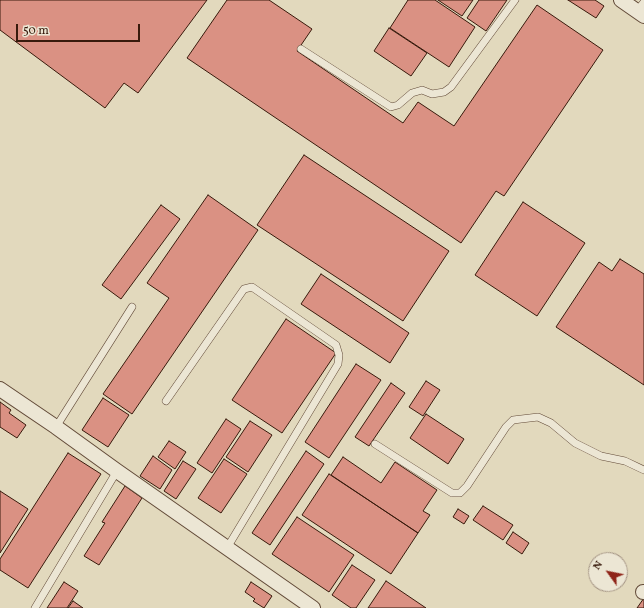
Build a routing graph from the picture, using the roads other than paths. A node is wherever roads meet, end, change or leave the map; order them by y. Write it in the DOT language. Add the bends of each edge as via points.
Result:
graph roads {
  1 [pos="515,0"];
  2 [pos="620,0"];
  3 [pos="642,10"];
  4 [pos="301,49"];
  5 [pos="132,307"];
  6 [pos="0,389"];
  7 [pos="166,401"];
  8 [pos="56,427"];
  9 [pos="375,444"];
  10 [pos="644,470"];
  11 [pos="117,471"];
  12 [pos="227,548"];
  13 [pos="35,608"];
  14 [pos="313,608"];
  1 -- 4 [label="lane" via="451,87 444,92 432,94 422,90 391,107"];
  2 -- 3 [label="street"];
  5 -- 8 [label="lane"];
  6 -- 8 [label="street"];
  7 -- 12 [label="lane" via="244,289 252,287 336,345 338,364"];
  8 -- 11 [label="street"];
  9 -- 10 [label="lane" via="452,493 460,493 513,420 538,417 551,423 575,443 601,456 625,461"];
  11 -- 12 [label="street"];
  11 -- 13 [label="lane"];
  12 -- 14 [label="street"];
}
